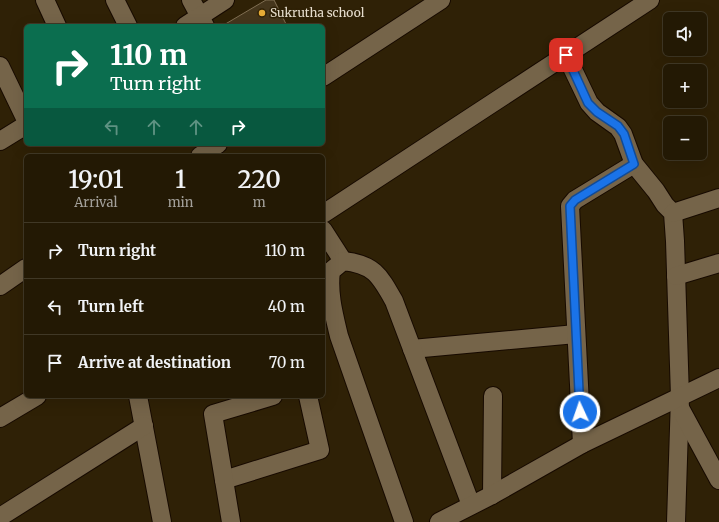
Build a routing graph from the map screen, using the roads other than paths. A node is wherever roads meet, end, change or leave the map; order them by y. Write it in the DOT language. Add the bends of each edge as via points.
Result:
graph roads {
  1 [pos="45,0"];
  2 [pos="114,0"];
  3 [pos="191,0"];
  4 [pos="225,0"];
  5 [pos="441,0"];
  6 [pos="650,0"];
  7 [pos="197,23"];
  8 [pos="57,24"];
  9 [pos="127,24"];
  10 [pos="566,55"];
  11 [pos="0,66"];
  12 [pos="325,76"];
  13 [pos="24,116"];
  14 [pos="24,126"];
  15 [pos="0,141"];
  16 [pos="215,146"];
  17 [pos="203,154"];
  18 [pos="634,164"];
  19 [pos="719,198"];
  20 [pos="325,213"];
  21 [pos="673,213"];
  22 [pos="325,233"];
  23 [pos="343,261"];
  24 [pos="719,263"];
  25 [pos="24,269"];
  26 [pos="676,276"];
  27 [pos="0,286"];
  28 [pos="576,334"];
  29 [pos="412,349"];
  30 [pos="719,378"];
  31 [pos="493,396"];
  32 [pos="34,398"];
  33 [pos="138,398"];
  34 [pos="266,398"];
  35 [pos="308,398"];
  36 [pos="680,402"];
  37 [pos="0,418"];
  38 [pos="144,426"];
  39 [pos="582,444"];
  40 [pos="224,480"];
  41 [pos="719,480"];
  42 [pos="492,495"];
  43 [pos="471,506"];
  44 [pos="0,517"];
  45 [pos="162,522"];
  46 [pos="231,522"];
  47 [pos="404,522"];
  48 [pos="439,522"];
  49 [pos="676,522"];
  1 -- 8 [label="street"];
  2 -- 9 [label="street"];
  3 -- 7 [label="street"];
  4 -- 7 [label="street"];
  5 -- 12 [label="street"];
  6 -- 10 [label="street"];
  10 -- 18 [label="street" via="588,103 618,126 624,134"];
  10 -- 20 [label="street"];
  11 -- 13 [label="street"];
  14 -- 15 [label="street"];
  16 -- 17 [label="street"];
  18 -- 21 [label="street"];
  18 -- 28 [label="street" via="575,200 570,206"];
  19 -- 21 [label="street"];
  21 -- 26 [label="street"];
  22 -- 23 [label="street"];
  23 -- 29 [label="street" via="357,262 380,277 394,302"];
  23 -- 47 [label="street" via="331,271 330,292 335,321"];
  24 -- 26 [label="street"];
  25 -- 27 [label="street"];
  26 -- 36 [label="street"];
  28 -- 29 [label="street"];
  28 -- 39 [label="street"];
  29 -- 43 [label="street"];
  30 -- 36 [label="street"];
  31 -- 42 [label="street"];
  32 -- 37 [label="street"];
  33 -- 38 [label="street"];
  34 -- 40 [label="street" via="213,414"];
  35 -- 40 [label="street" via="320,450"];
  36 -- 39 [label="street"];
  36 -- 41 [label="street"];
  36 -- 49 [label="street"];
  38 -- 44 [label="street"];
  38 -- 45 [label="street"];
  39 -- 42 [label="street"];
  40 -- 46 [label="street"];
  42 -- 43 [label="street"];
  43 -- 48 [label="street"];
}
